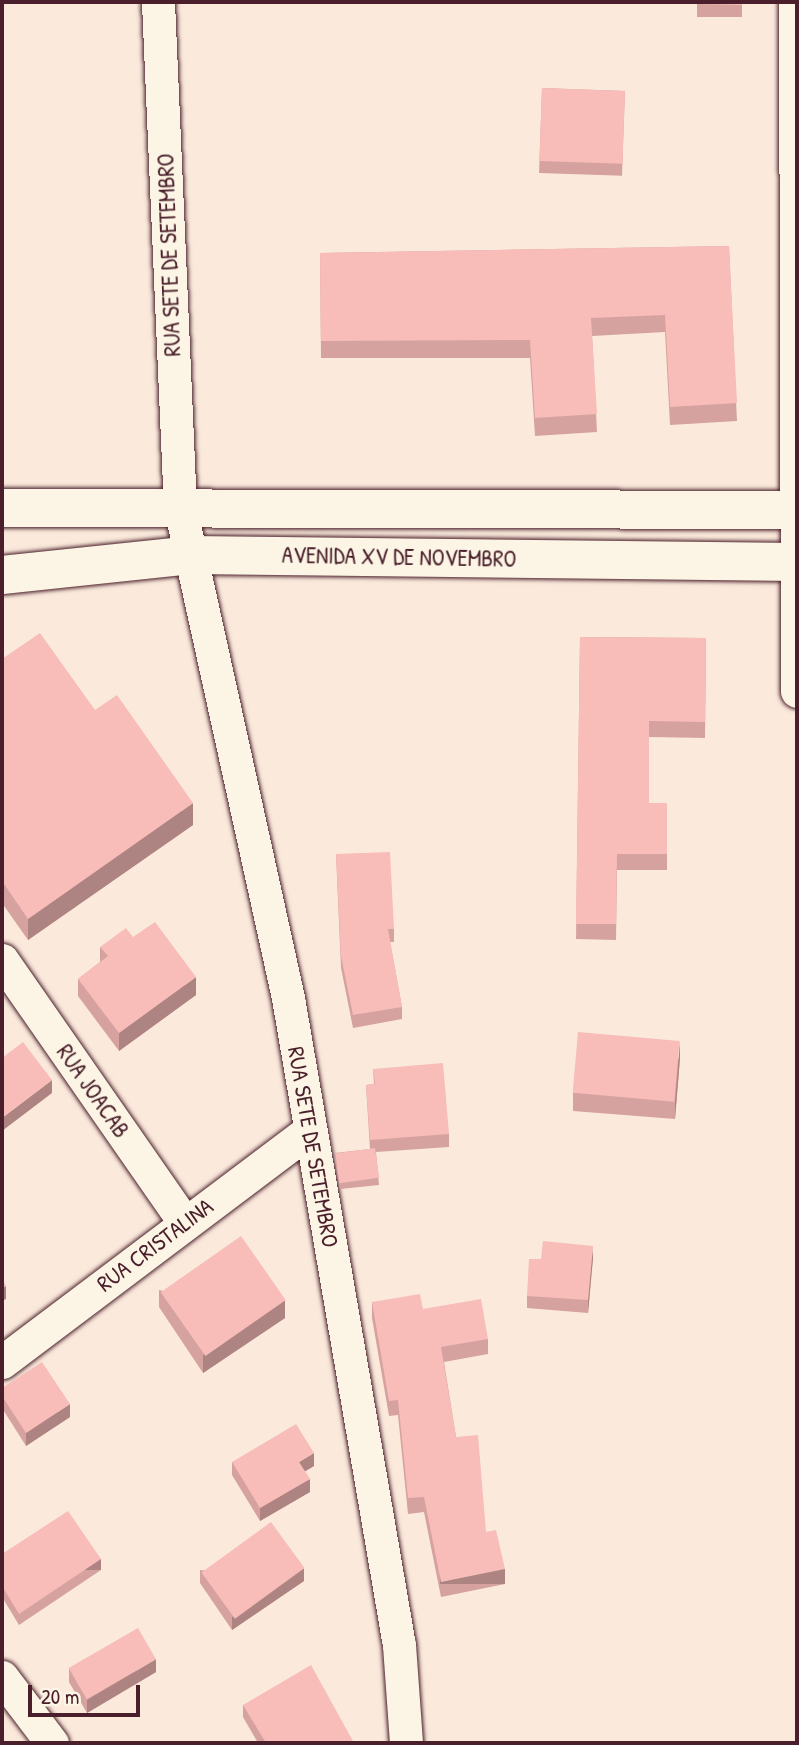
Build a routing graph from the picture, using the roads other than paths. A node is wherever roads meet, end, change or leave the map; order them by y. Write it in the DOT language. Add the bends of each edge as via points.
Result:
graph roads {
  1 [pos="158,2"];
  2 [pos="795,2"];
  3 [pos="180,507"];
  4 [pos="2,508"];
  5 [pos="795,510"];
  6 [pos="191,555"];
  7 [pos="795,562"];
  8 [pos="2,575"];
  9 [pos="797,691"];
  10 [pos="2,960"];
  11 [pos="310,1130"];
  12 [pos="184,1222"];
  13 [pos="2,1362"];
  14 [pos="2,1677"];
  15 [pos="52,1743"];
  16 [pos="406,1743"];
  1 -- 3 [label="street, RUA SETE DE SETEMBRO"];
  2 -- 5 [label="street"];
  3 -- 4 [label="main road, AVENIDA XV DE NOVEMBRO"];
  3 -- 5 [label="main road, AVENIDA XV DE NOVEMBRO"];
  3 -- 6 [label="street, RUA SETE DE SETEMBRO"];
  5 -- 7 [label="street"];
  6 -- 7 [label="main road, AVENIDA XV DE NOVEMBRO"];
  6 -- 8 [label="main road, AVENIDA XV DE NOVEMBRO"];
  6 -- 11 [label="street, RUA SETE DE SETEMBRO" via="288,998"];
  7 -- 9 [label="street"];
  10 -- 12 [label="street, RUA JOACAB"];
  11 -- 12 [label="street, RUA CRISTALINA"];
  11 -- 16 [label="street, RUA SETE DE SETEMBRO" via="399,1645"];
  12 -- 13 [label="street, RUA CRISTALINA"];
  14 -- 15 [label="street"];
}
